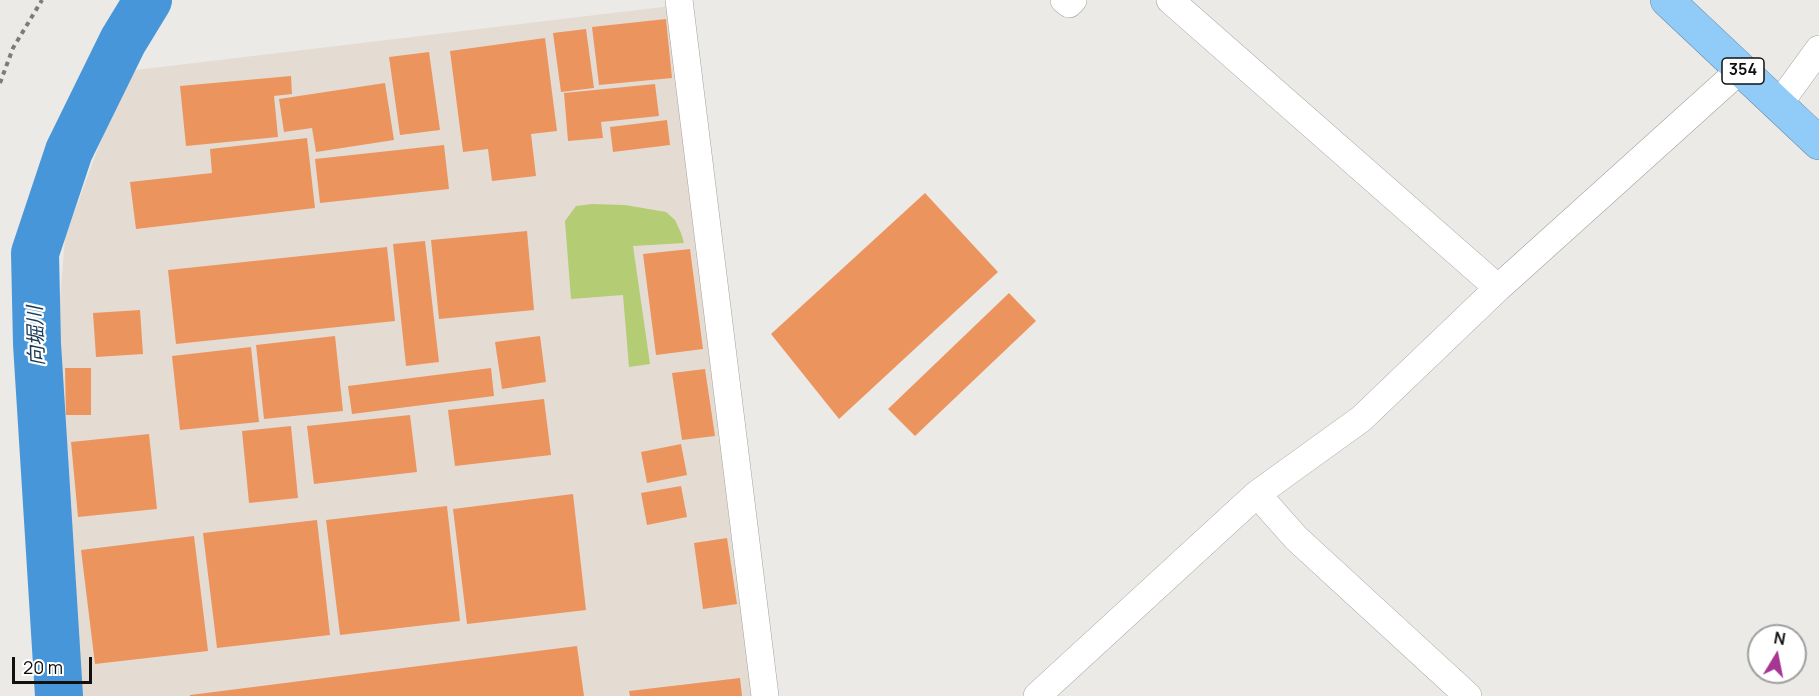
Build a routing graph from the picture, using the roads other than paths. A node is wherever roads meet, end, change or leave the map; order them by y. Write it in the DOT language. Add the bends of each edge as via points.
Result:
graph roads {
  1 [pos="679,0"];
  2 [pos="1064,0"];
  3 [pos="1074,0"];
  4 [pos="1170,0"];
  5 [pos="1667,0"];
  6 [pos="1819,49"];
  7 [pos="1741,69"];
  8 [pos="1779,104"];
  9 [pos="1819,143"];
  10 [pos="1498,288"];
  11 [pos="1257,494"];
  12 [pos="765,696"];
  13 [pos="1037,696"];
  14 [pos="1468,696"];
  1 -- 12 [label="street"];
  2 -- 3 [label="street" via="1069,4"];
  4 -- 10 [label="street"];
  5 -- 7 [label="highway, 354"];
  6 -- 8 [label="street"];
  7 -- 8 [label="highway, 354"];
  7 -- 10 [label="street"];
  8 -- 9 [label="highway, 354"];
  10 -- 11 [label="street" via="1361,419"];
  11 -- 13 [label="street"];
  11 -- 14 [label="street" via="1296,538"];
}
